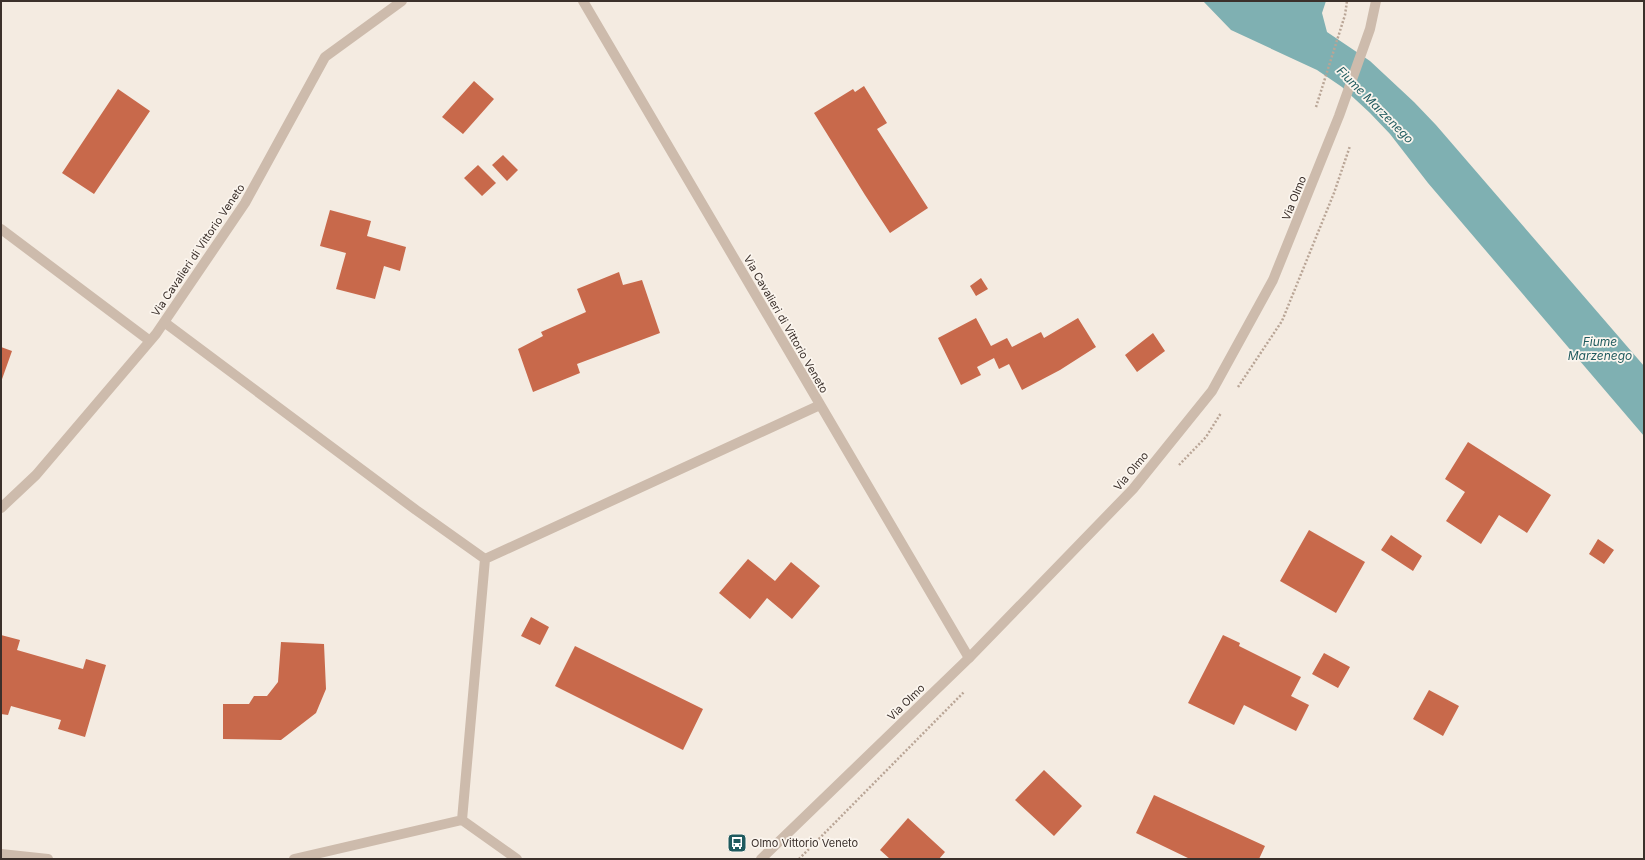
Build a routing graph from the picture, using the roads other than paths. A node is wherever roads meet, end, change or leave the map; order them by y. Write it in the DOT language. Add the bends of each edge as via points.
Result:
graph roads {
  1 [pos="402,1"];
  2 [pos="583,1"];
  3 [pos="1376,1"];
  4 [pos="1,229"];
  5 [pos="164,322"];
  6 [pos="150,341"];
  7 [pos="820,405"];
  8 [pos="1,508"];
  9 [pos="485,559"];
  10 [pos="970,658"];
  11 [pos="462,820"];
  12 [pos="1,854"];
  13 [pos="48,859"];
  14 [pos="294,859"];
  15 [pos="517,859"];
  16 [pos="761,859"];
  1 -- 5 [label="street, Via Cavalieri di Vittorio Veneto" via="325,57 245,203"];
  2 -- 7 [label="street, Via Cavalieri di Vittorio Veneto"];
  3 -- 10 [label="street, Via Olmo" via="1370,29 1339,116 1274,280 1212,391 1133,489"];
  4 -- 6 [label="street"];
  5 -- 6 [label="street, Via Cavalieri di Vittorio Veneto"];
  5 -- 9 [label="street"];
  6 -- 8 [label="street, Via Cavalieri di Vittorio Veneto" via="36,475"];
  7 -- 9 [label="street"];
  7 -- 10 [label="street, Via Cavalieri di Vittorio Veneto"];
  9 -- 11 [label="street"];
  10 -- 16 [label="street, Via Olmo"];
  11 -- 14 [label="street"];
  11 -- 15 [label="street"];
  12 -- 13 [label="street"];
}
